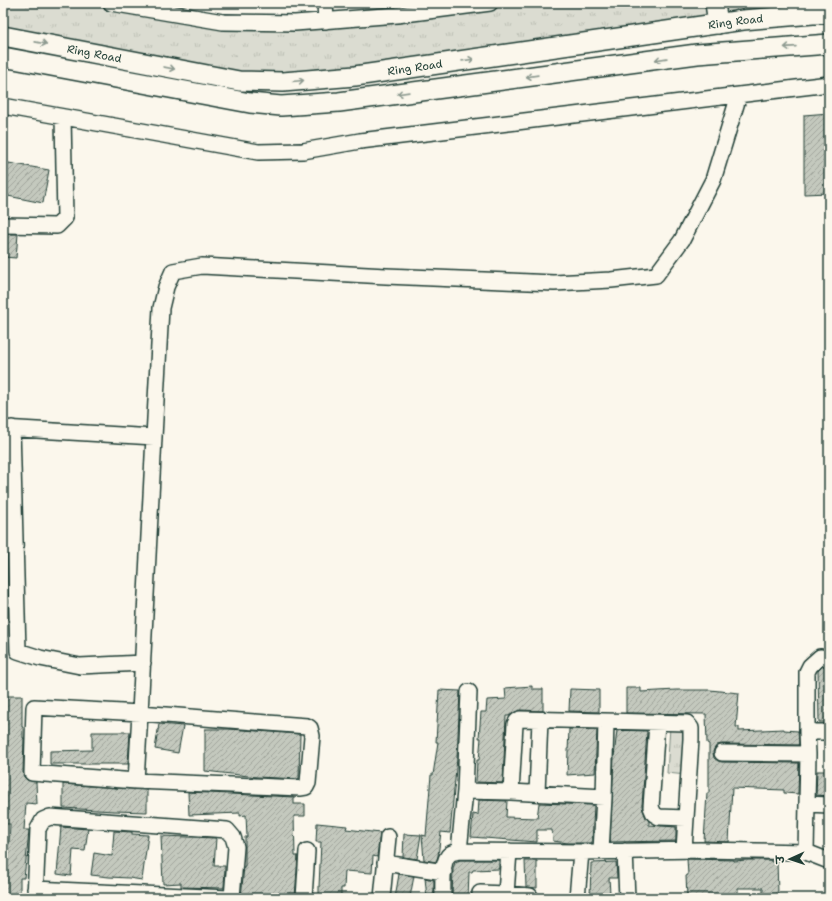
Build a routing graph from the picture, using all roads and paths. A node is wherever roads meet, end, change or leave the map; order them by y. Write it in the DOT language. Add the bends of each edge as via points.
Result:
graph roads {
  1 [pos="111,3"];
  2 [pos="326,3"];
  3 [pos="490,3"];
  4 [pos="715,3"];
  5 [pos="396,9"];
  6 [pos="829,14"];
  7 [pos="326,21"];
  8 [pos="718,24"];
  9 [pos="3,36"];
  10 [pos="829,44"];
  11 [pos="3,58"];
  12 [pos="829,84"];
  13 [pos="739,95"];
  14 [pos="3,106"];
  15 [pos="63,117"];
  16 [pos="3,225"];
  17 [pos="8,428"];
  18 [pos="154,437"];
  19 [pos="829,658"];
  20 [pos="143,663"];
  21 [pos="469,692"];
  22 [pos="140,713"];
  23 [pos="540,720"];
  24 [pos="606,722"];
  25 [pos="657,723"];
  26 [pos="807,732"];
  27 [pos="829,732"];
  28 [pos="722,753"];
  29 [pos="808,754"];
  30 [pos="136,781"];
  31 [pos="465,791"];
  32 [pos="511,792"];
  33 [pos="537,793"];
  34 [pos="604,797"];
  35 [pos="807,804"];
  36 [pos="829,805"];
  37 [pos="686,818"];
  38 [pos="388,837"];
  39 [pos="684,850"];
  40 [pos="307,851"];
  41 [pos="459,851"];
  42 [pos="508,851"];
  43 [pos="601,851"];
  44 [pos="625,851"];
  45 [pos="581,852"];
  46 [pos="806,852"];
  47 [pos="829,861"];
  48 [pos="385,863"];
  49 [pos="444,872"];
  50 [pos="35,894"];
  51 [pos="506,894"];
  52 [pos="160,897"];
  53 [pos="228,898"];
  54 [pos="232,898"];
  55 [pos="304,898"];
  56 [pos="382,898"];
  57 [pos="443,898"];
  58 [pos="480,898"];
  59 [pos="530,898"];
  60 [pos="577,898"];
  61 [pos="627,898"];
  1 -- 7 [label="street" via="223,22"];
  2 -- 7 [label="street"];
  3 -- 5 [label="street"];
  4 -- 8 [label="main road"];
  5 -- 7 [label="street"];
  6 -- 8 [label="main road, Ring Road"];
  9 -- 8 [label="main road, Ring Road, one-way" via="239,81 283,82 355,76"];
  10 -- 11 [label="main road, Ring Road, one-way" via="697,54 339,102 281,106 250,103"];
  12 -- 13 [label="street"];
  13 -- 15 [label="street" via="360,141 302,151 258,152"];
  13 -- 18 [label="street" via="713,180 682,240 656,275 554,283 202,266 173,272 161,308"];
  14 -- 15 [label="street"];
  15 -- 16 [label="street" via="65,218 57,226"];
  17 -- 18 [label="street"];
  17 -- 20 [label="street" via="18,651 80,666"];
  18 -- 20 [label="street"];
  19 -- 26 [label="street" via="820,657 807,672"];
  20 -- 22 [label="street"];
  21 -- 31 [label="street"];
  22 -- 30 [label="street"];
  22 -- 30 [label="street" via="34,707 32,773"];
  22 -- 30 [label="street" via="307,726 312,736 306,787"];
  23 -- 24 [label="street"];
  23 -- 32 [label="street" via="520,719 515,724"];
  23 -- 33 [label="street"];
  24 -- 25 [label="street"];
  24 -- 34 [label="street"];
  25 -- 37 [label="street" via="651,807 654,814 659,817"];
  25 -- 37 [label="street" via="686,724 691,728"];
  26 -- 27 [label="street"];
  26 -- 29 [label="street"];
  28 -- 29 [label="street"];
  29 -- 35 [label="street"];
  31 -- 32 [label="street"];
  31 -- 41 [label="street"];
  32 -- 33 [label="street"];
  33 -- 34 [label="street"];
  34 -- 43 [label="street"];
  35 -- 36 [label="street"];
  35 -- 46 [label="street"];
  37 -- 39 [label="street"];
  38 -- 48 [label="street"];
  39 -- 44 [label="street"];
  39 -- 46 [label="street"];
  40 -- 55 [label="street"];
  41 -- 42 [label="street"];
  41 -- 49 [label="street" via="448,855 444,863"];
  42 -- 45 [label="street"];
  42 -- 51 [label="street"];
  43 -- 44 [label="street"];
  43 -- 45 [label="street"];
  44 -- 61 [label="street"];
  45 -- 60 [label="street"];
  46 -- 47 [label="street"];
  48 -- 49 [label="street"];
  48 -- 56 [label="street"];
  49 -- 57 [label="street"];
  50 -- 52 [label="street"];
  50 -- 54 [label="street" via="38,829 43,820 50,817 227,830 233,837 236,847"];
  51 -- 58 [label="street" via="480,893"];
  51 -- 59 [label="street"];
  52 -- 53 [label="street"];
}
